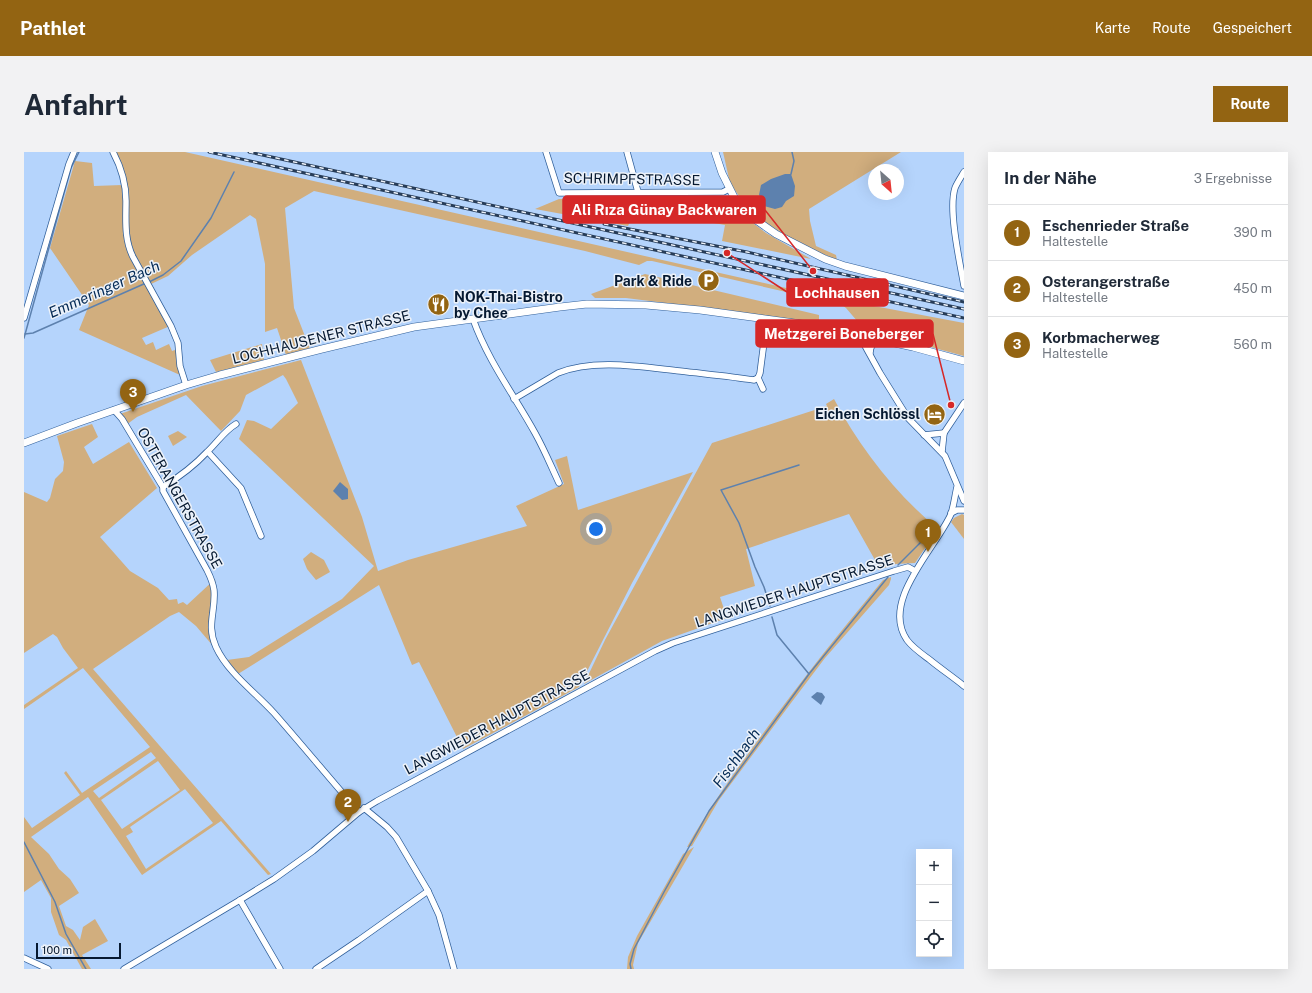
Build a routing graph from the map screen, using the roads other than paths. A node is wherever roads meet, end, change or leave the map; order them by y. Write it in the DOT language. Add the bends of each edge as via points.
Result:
graph roads {
  1 [pos="74,152"];
  2 [pos="113,152"];
  3 [pos="546,152"];
  4 [pos="627,152"];
  5 [pos="715,152"];
  6 [pos="964,172"];
  7 [pos="729,189"];
  8 [pos="638,192"];
  9 [pos="964,286"];
  10 [pos="964,296"];
  11 [pos="24,318"];
  12 [pos="473,319"];
  13 [pos="767,320"];
  14 [pos="859,335"];
  15 [pos="881,340"];
  16 [pos="870,353"];
  17 [pos="964,361"];
  18 [pos="758,378"];
  19 [pos="186,385"];
  20 [pos="764,389"];
  21 [pos="514,399"];
  22 [pos="964,403"];
  23 [pos="114,410"];
  24 [pos="236,424"];
  25 [pos="944,433"];
  26 [pos="924,435"];
  27 [pos="24,443"];
  28 [pos="208,452"];
  29 [pos="942,452"];
  30 [pos="559,483"];
  31 [pos="163,487"];
  32 [pos="957,487"];
  33 [pos="964,501"];
  34 [pos="964,510"];
  35 [pos="951,513"];
  36 [pos="261,536"];
  37 [pos="915,571"];
  38 [pos="964,686"];
  39 [pos="364,808"];
  40 [pos="359,812"];
  41 [pos="428,891"];
  42 [pos="240,900"];
  43 [pos="24,958"];
  44 [pos="48,969"];
  45 [pos="124,969"];
  46 [pos="280,969"];
  47 [pos="316,969"];
  48 [pos="454,969"];
  1 -- 11 [label="street"];
  2 -- 19 [label="street" via="122,172 126,193 128,244 171,326 178,344 180,366"];
  3 -- 8 [label="street, SCHRIMPFSTRASSE" via="558,193"];
  4 -- 8 [label="street"];
  5 -- 7 [label="main road"];
  6 -- 9 [label="street" via="955,189 953,202 955,233"];
  7 -- 8 [label="street, SCHRIMPFSTRASSE" via="723,192"];
  7 -- 10 [label="main road" via="746,213 776,234 825,259 888,278"];
  12 -- 13 [label="main road, LOCHHAUSENER STRASSE" via="603,304 700,310"];
  12 -- 19 [label="main road, LOCHHAUSENER STRASSE" via="407,329 251,366"];
  12 -- 21 [label="street" via="494,367"];
  13 -- 14 [label="main road, LOCHHAUSENER STRASSE" via="818,326"];
  13 -- 18 [label="street"];
  14 -- 15 [label="main road, LOCHHAUSENER STRASSE"];
  14 -- 16 [label="street"];
  15 -- 16 [label="street" via="873,344"];
  15 -- 17 [label="main road, LOCHHAUSENER STRASSE"];
  16 -- 26 [label="street" via="908,418"];
  18 -- 20 [label="street"];
  18 -- 21 [label="street" via="754,380 630,366 581,367 558,373"];
  19 -- 23 [label="main road, LOCHHAUSENER STRASSE"];
  21 -- 30 [label="street" via="546,453"];
  22 -- 25 [label="street"];
  23 -- 27 [label="main road, LOCHHAUSENER STRASSE"];
  23 -- 31 [label="street, OSTERANGERSTRASSE"];
  24 -- 28 [label="street"];
  25 -- 26 [label="street"];
  25 -- 29 [label="street"];
  26 -- 29 [label="street"];
  28 -- 31 [label="street"];
  28 -- 36 [label="street" via="241,488"];
  29 -- 32 [label="street" via="946,456"];
  31 -- 40 [label="street, OSTERANGERSTRASSE" via="212,580 214,596 211,623 216,647 236,675 274,713"];
  32 -- 33 [label="street"];
  32 -- 35 [label="street"];
  34 -- 35 [label="street"];
  35 -- 37 [label="street"];
  37 -- 38 [label="street" via="902,598 902,630 913,648"];
  37 -- 39 [label="street, LANGWIEDER HAUPTSTRASSE" via="908,567 894,571 661,648"];
  39 -- 40 [label="street, LANGWIEDER HAUPTSTRASSE"];
  39 -- 41 [label="street" via="396,837"];
  40 -- 42 [label="street, LANGWIEDER HAUPTSTRASSE" via="313,851"];
  41 -- 47 [label="street"];
  41 -- 48 [label="street" via="439,915"];
  42 -- 45 [label="street, LANGWIEDER HAUPTSTRASSE"];
  42 -- 46 [label="street"];
  43 -- 44 [label="street"];
}
